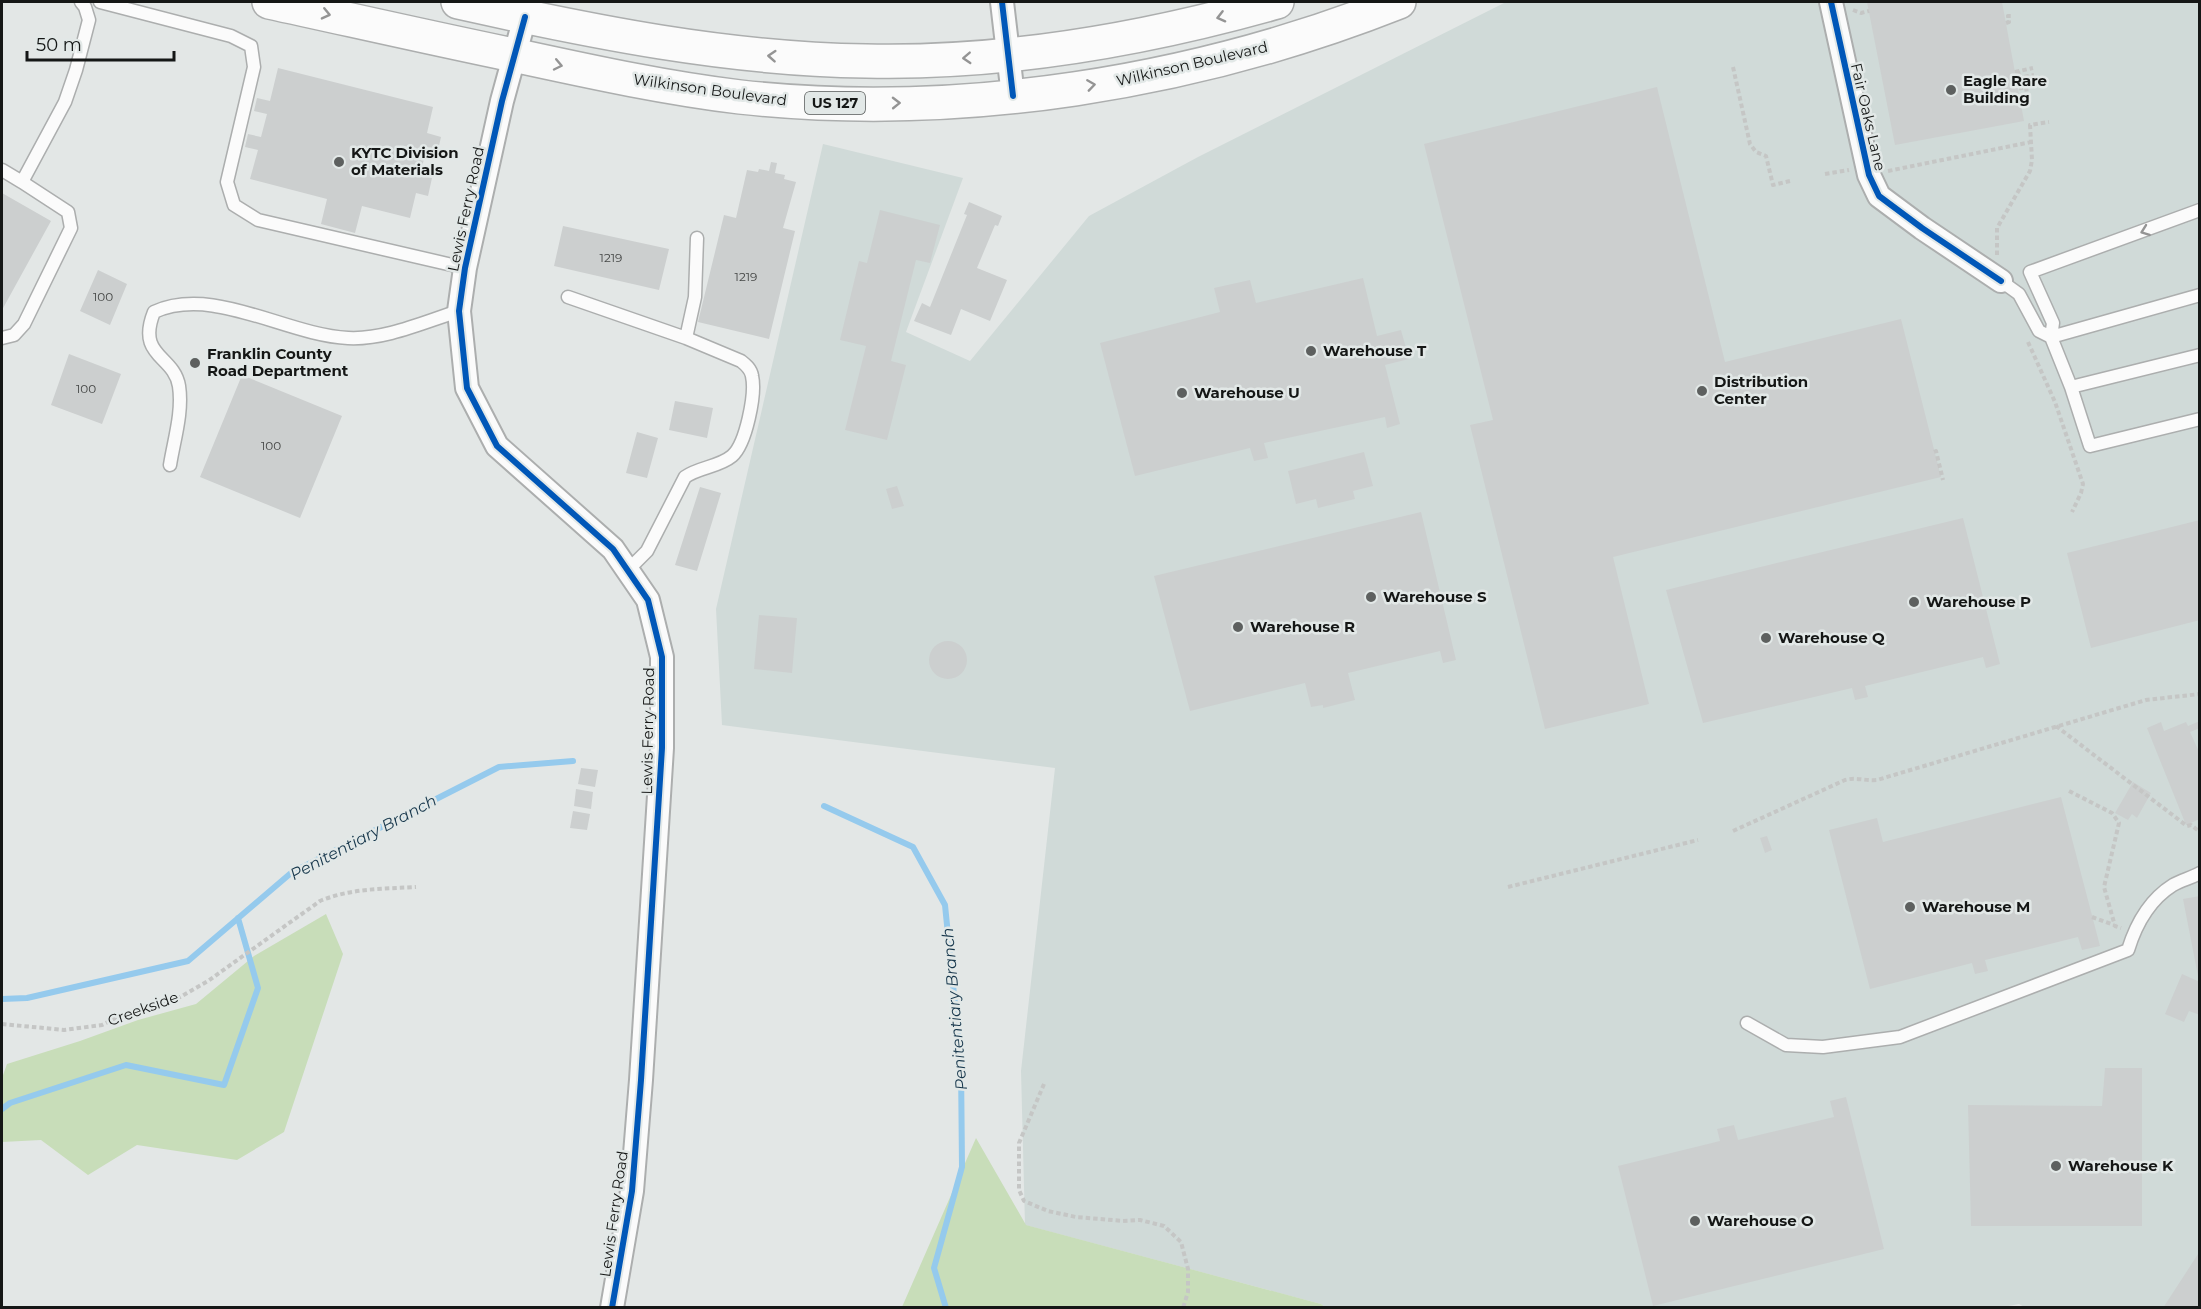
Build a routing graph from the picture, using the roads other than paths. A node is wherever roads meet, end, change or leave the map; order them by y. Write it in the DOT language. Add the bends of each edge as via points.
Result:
graph roads {
  1 [pos="81,2"];
  2 [pos="100,2"];
  3 [pos="269,2"];
  4 [pos="458,2"];
  5 [pos="1002,2"];
  6 [pos="1277,2"];
  7 [pos="1399,2"];
  8 [pos="1831,2"];
  9 [pos="527,9"];
  10 [pos="1007,55"];
  11 [pos="515,56"];
  12 [pos="1013,96"];
  13 [pos="2,170"];
  14 [pos="22,182"];
  15 [pos="2199,210"];
  16 [pos="697,238"];
  17 [pos="465,268"];
  18 [pos="2001,281"];
  19 [pos="2199,295"];
  20 [pos="568,297"];
  21 [pos="459,311"];
  22 [pos="2051,337"];
  23 [pos="2,338"];
  24 [pos="686,338"];
  25 [pos="2199,355"];
  26 [pos="2071,387"];
  27 [pos="2199,419"];
  28 [pos="170,465"];
  29 [pos="628,570"];
  30 [pos="2199,873"];
  31 [pos="1747,1023"];
  32 [pos="612,1308"];
  1 -- 14 [label="lane" via="89,20 76,70 65,102"];
  2 -- 17 [label="lane" via="231,36 251,46 254,67 227,182 234,205 258,220"];
  3 -- 11 [label="highway, Wilkinson Boulevard / US 127, one-way"];
  4 -- 9 [label="highway"];
  5 -- 10 [label="street"];
  6 -- 10 [label="highway, one-way" via="1130,38"];
  12 -- 7 [label="highway, Wilkinson Boulevard / US 127, one-way" via="1114,82 1219,61 1297,39"];
  8 -- 18 [label="street, Fair Oaks Lane" via="1860,172 1879,196"];
  10 -- 9 [label="highway, one-way" via="920,61 768,56 648,41"];
  9 -- 11 [label="street, Lewis Ferry Road"];
  10 -- 12 [label="street"];
  11 -- 12 [label="highway, Wilkinson Boulevard / US 127, one-way" via="653,84 784,101 916,103"];
  11 -- 17 [label="street, Lewis Ferry Road"];
  13 -- 14 [label="lane"];
  14 -- 23 [label="lane" via="68,212 71,228 24,324 14,335"];
  15 -- 22 [label="lane, one-way" via="2030,272 2053,323"];
  16 -- 24 [label="lane" via="695,297"];
  17 -- 21 [label="street, Lewis Ferry Road"];
  18 -- 22 [label="lane" via="2019,294 2039,331"];
  19 -- 22 [label="lane"];
  20 -- 24 [label="lane"];
  21 -- 28 [label="lane" via="395,332 348,338 322,335 208,304 169,305 154,312 149,341 179,384 180,412"];
  21 -- 29 [label="street, Lewis Ferry Road" via="467,388 497,446 613,549"];
  22 -- 26 [label="lane"];
  24 -- 29 [label="lane" via="748,366 753,388 746,428 739,449 730,458 685,477 647,551"];
  25 -- 26 [label="lane"];
  26 -- 27 [label="lane" via="2090,446"];
  29 -- 32 [label="street, Lewis Ferry Road" via="648,600 662,657 662,748 632,1191"];
  30 -- 31 [label="lane" via="2173,885 2146,909 2128,950 1900,1037 1823,1047 1786,1044"];
}
